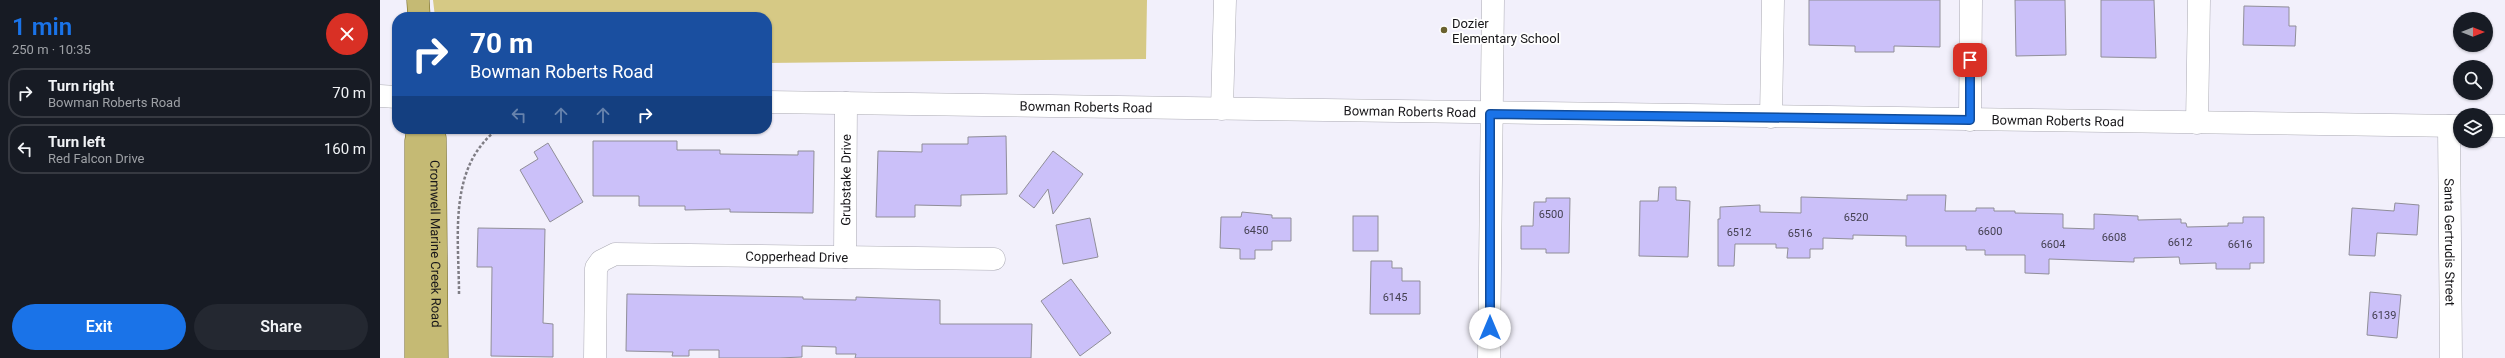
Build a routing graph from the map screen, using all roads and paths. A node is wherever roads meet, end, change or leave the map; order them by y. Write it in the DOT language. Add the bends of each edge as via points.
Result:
graph roads {
  1 [pos="418,0"];
  2 [pos="1225,0"];
  3 [pos="1493,0"];
  4 [pos="1773,0"];
  5 [pos="1971,0"];
  6 [pos="2199,0"];
  7 [pos="419,12"];
  8 [pos="380,96"];
  9 [pos="392,97"];
  10 [pos="772,102"];
  11 [pos="846,103"];
  12 [pos="1222,109"];
  13 [pos="1490,114"];
  14 [pos="1771,117"];
  15 [pos="1970,120"];
  16 [pos="2197,123"];
  17 [pos="2453,126"];
  18 [pos="2493,126"];
  19 [pos="2505,126"];
  20 [pos="417,134"];
  21 [pos="434,134"];
  22 [pos="493,134"];
  23 [pos="2455,148"];
  24 [pos="845,257"];
  25 [pos="994,259"];
  26 [pos="459,297"];
  27 [pos="416,358"];
  28 [pos="437,358"];
  29 [pos="595,358"];
  30 [pos="1490,358"];
  31 [pos="2451,358"];
  1 -- 7 [label="main road"];
  2 -- 12 [label="street"];
  3 -- 13 [label="street"];
  4 -- 14 [label="street"];
  5 -- 15 [label="street"];
  6 -- 16 [label="street"];
  8 -- 9 [label="street"];
  10 -- 11 [label="street, Bowman Roberts Road"];
  11 -- 12 [label="street, Bowman Roberts Road"];
  11 -- 24 [label="street, Grubstake Drive"];
  12 -- 13 [label="street, Bowman Roberts Road"];
  13 -- 14 [label="street, Bowman Roberts Road"];
  13 -- 30 [label="street"];
  14 -- 15 [label="street, Bowman Roberts Road"];
  15 -- 16 [label="street, Bowman Roberts Road"];
  16 -- 17 [label="street, Bowman Roberts Road"];
  18 -- 19 [label="street"];
  20 -- 27 [label="main road, Cromwell Marine Creek Road"];
  21 -- 28 [label="main road, Cromwell Marine Creek Road"];
  22 -- 26 [label="path" via="475,153 463,181 459,212"];
  23 -- 31 [label="street, Santa Gertrudis Street"];
  24 -- 25 [label="street, Copperhead Drive"];
  24 -- 29 [label="street, Copperhead Drive" via="615,254 601,261 596,268"];
}
